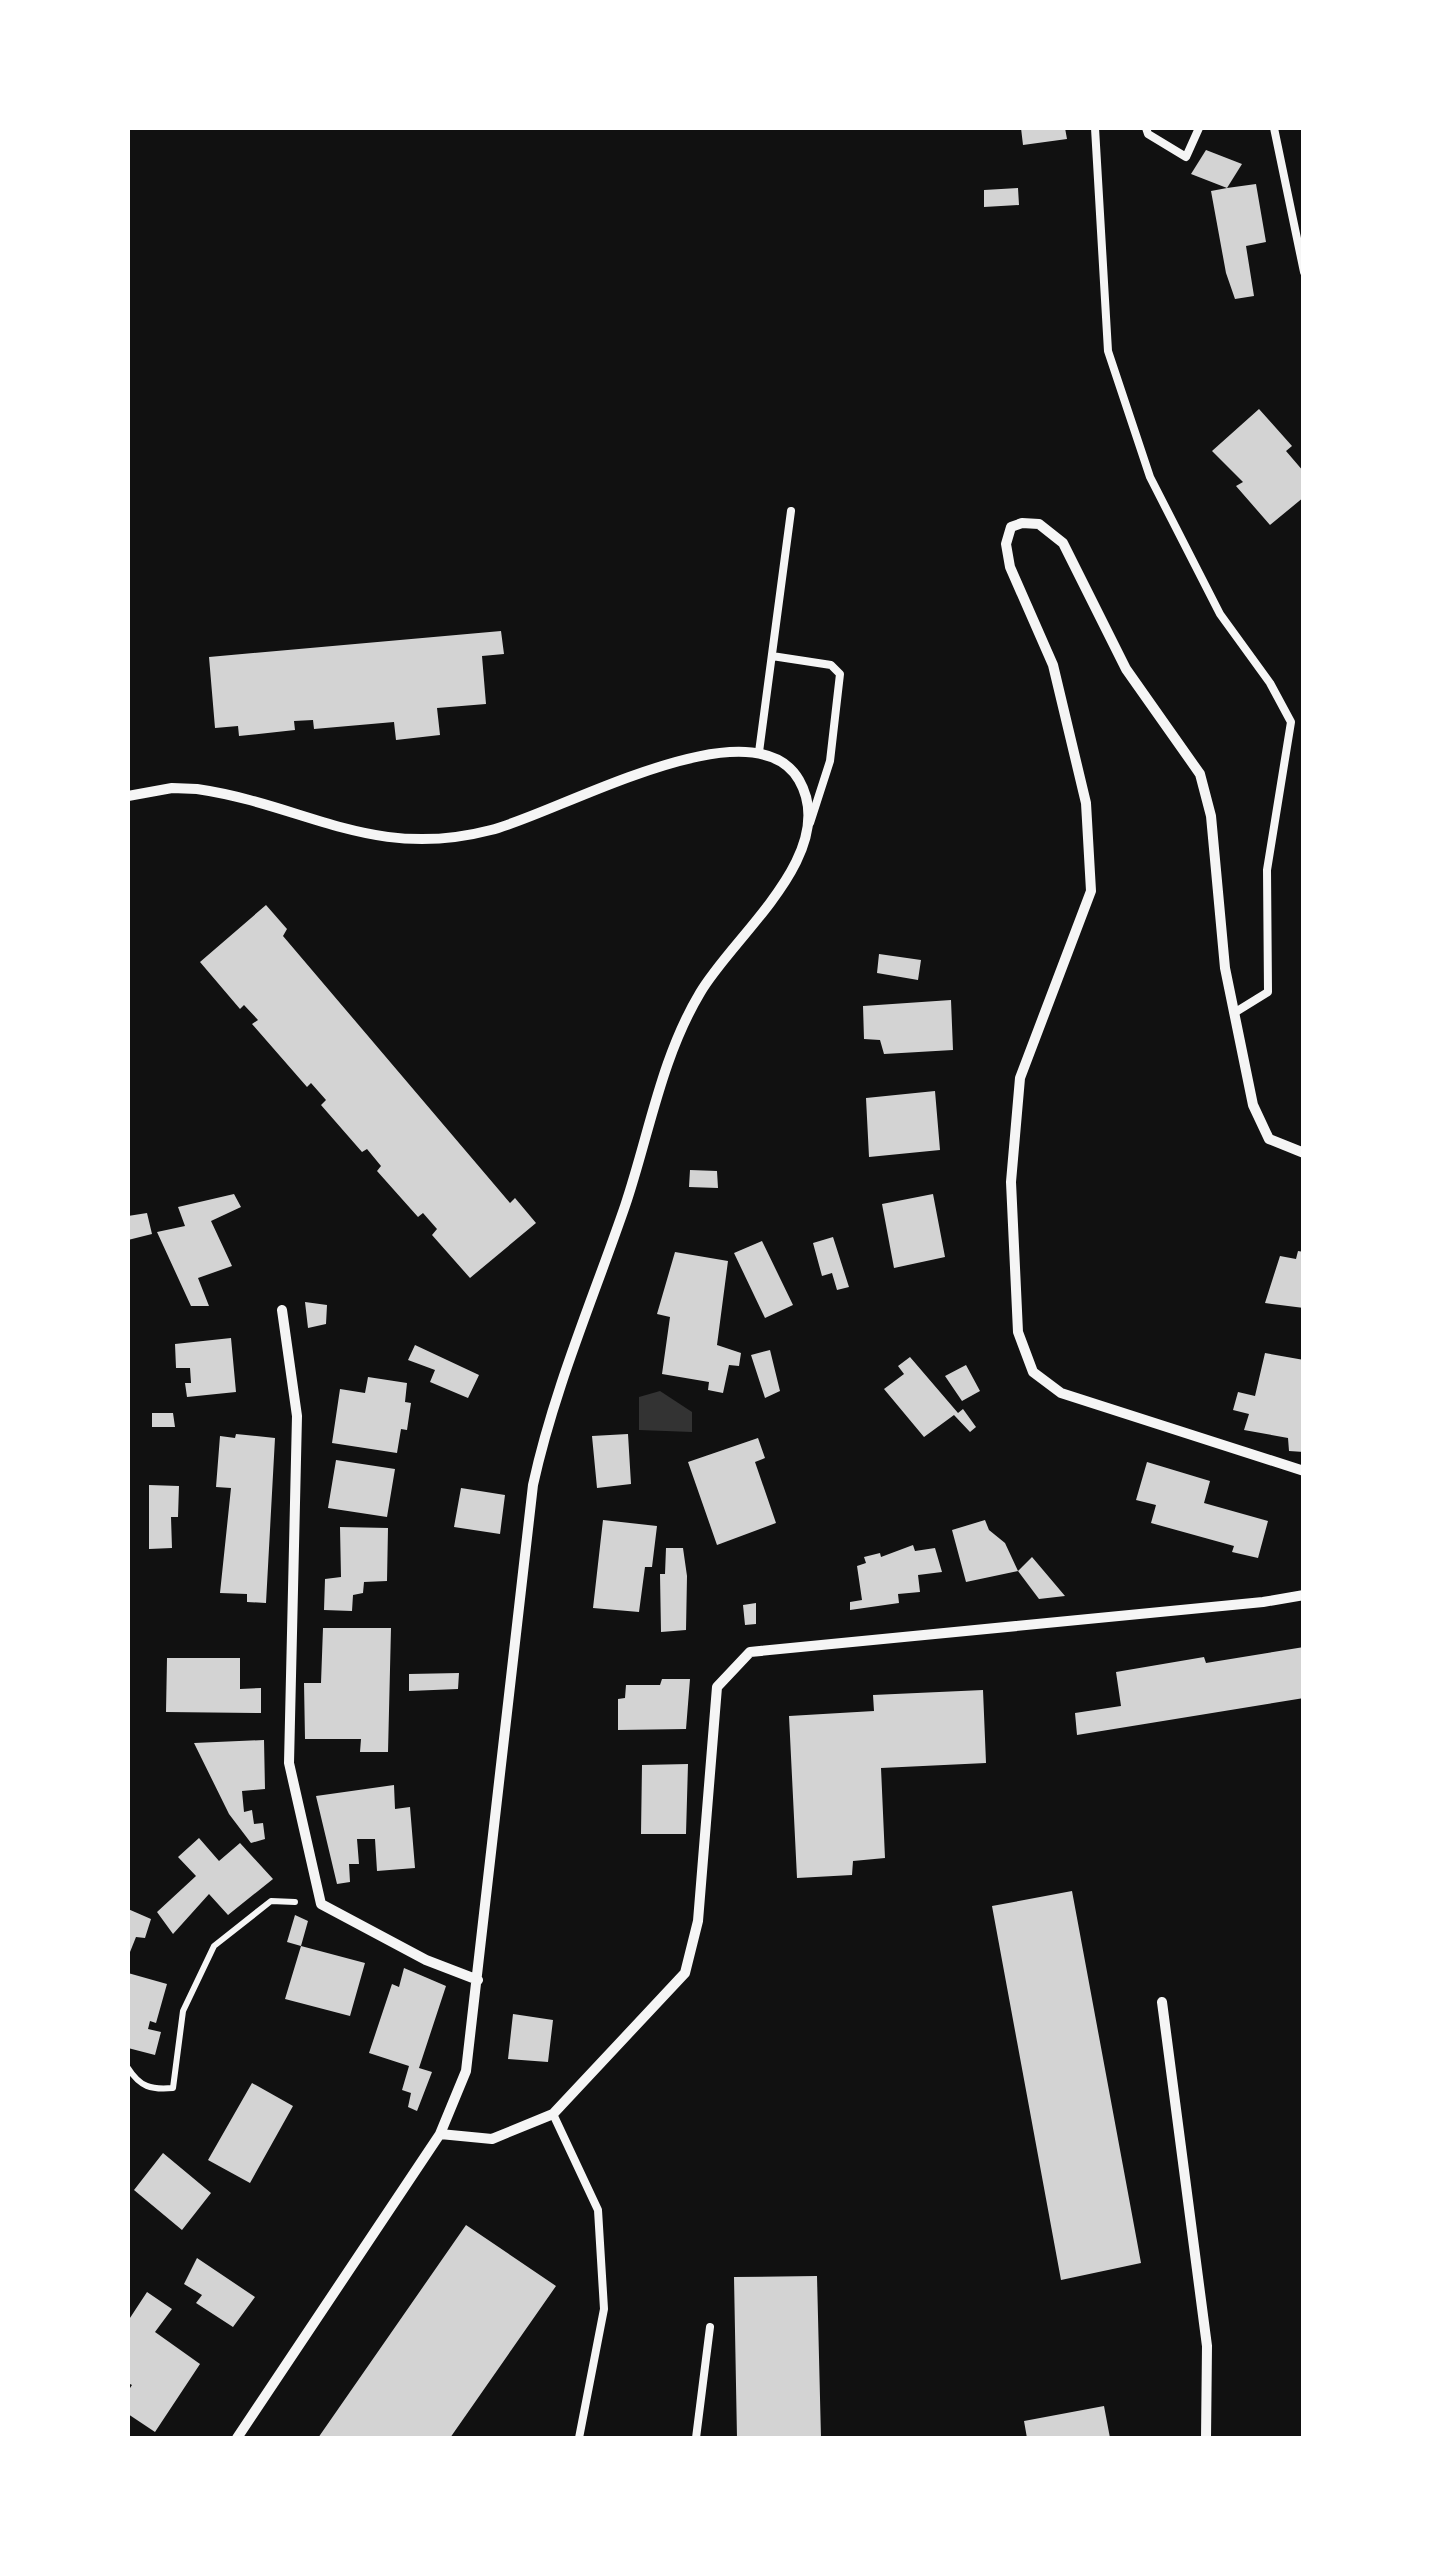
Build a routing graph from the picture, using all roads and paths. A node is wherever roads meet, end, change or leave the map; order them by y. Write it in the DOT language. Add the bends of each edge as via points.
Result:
graph roads {
  1 [pos="1095,128"];
  2 [pos="1146,128"];
  3 [pos="1199,128"];
  4 [pos="1274,128"];
  5 [pos="1304,272"];
  6 [pos="792,511"];
  7 [pos="772,656"];
  8 [pos="758,752"];
  9 [pos="128,796"];
  10 [pos="810,822"];
  11 [pos="1234,1013"];
  12 [pos="1304,1153"];
  13 [pos="282,1310"];
  14 [pos="1304,1471"];
  15 [pos="1304,1595"];
  16 [pos="321,1904"];
  17 [pos="478,1980"];
  18 [pos="1162,2002"];
  19 [pos="128,2068"];
  20 [pos="553,2114"];
  21 [pos="440,2134"];
  22 [pos="710,2327"];
  23 [pos="237,2438"];
  24 [pos="579,2438"];
  25 [pos="696,2438"];
  26 [pos="1206,2438"];
  1 -- 11 [label="lane" via="1108,352 1150,477 1220,614 1291,722 1266,870 1268,992"];
  2 -- 3 [label="lane" via="1186,157"];
  4 -- 5 [label="lane"];
  6 -- 7 [label="lane"];
  7 -- 8 [label="lane"];
  7 -- 10 [label="lane" via="831,665 840,674 830,760"];
  8 -- 9 [label="street" via="712,752 494,830 453,838 363,835 197,789"];
  8 -- 10 [label="street" via="794,770"];
  10 -- 17 [label="street" via="791,872 700,991 678,1036 544,1437"];
  11 -- 12 [label="street" via="1253,1106 1269,1139"];
  11 -- 14 [label="street" via="1200,774 1126,670 1063,542 1039,524 1011,527 1010,567 1053,664 1086,802 1090,891 1020,1078 1011,1182 1018,1332 1032,1372 1061,1393"];
  13 -- 16 [label="street" via="297,1416 288,1762"];
  15 -- 20 [label="street" via="750,1652 717,1687 698,1921 685,1973"];
  16 -- 17 [label="street"];
  16 -- 19 [label="path" via="271,1901 214,1946 183,2011 172,2088 151,2090"];
  17 -- 21 [label="street" via="466,2070"];
  18 -- 26 [label="street" via="1206,2346"];
  20 -- 21 [label="street" via="492,2139"];
  20 -- 24 [label="lane" via="598,2210 604,2309"];
  21 -- 23 [label="street"];
  22 -- 25 [label="lane"];
}
